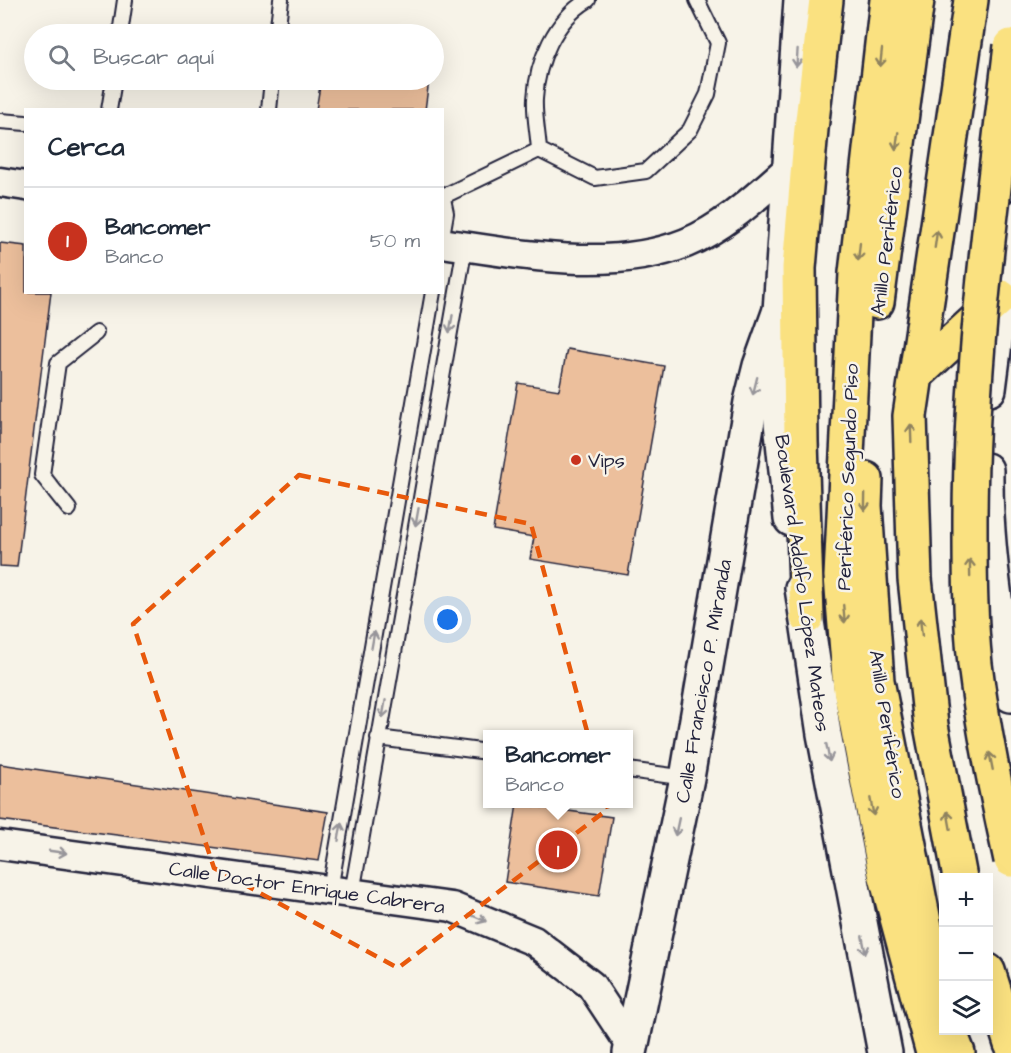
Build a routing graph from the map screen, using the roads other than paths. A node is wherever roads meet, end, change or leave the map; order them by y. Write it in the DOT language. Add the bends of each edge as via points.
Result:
graph roads {
  1 [pos="125,0"];
  2 [pos="281,0"];
  3 [pos="588,0"];
  4 [pos="697,0"];
  5 [pos="801,0"];
  6 [pos="826,0"];
  7 [pos="887,0"];
  8 [pos="917,0"];
  9 [pos="971,0"];
  10 [pos="121,24"];
  11 [pos="278,24"];
  12 [pos="1011,46"];
  13 [pos="112,90"];
  14 [pos="271,90"];
  15 [pos="109,108"];
  16 [pos="269,108"];
  17 [pos="0,121"];
  18 [pos="24,123"];
  19 [pos="539,150"];
  20 [pos="789,168"];
  21 [pos="0,182"];
  22 [pos="24,186"];
  23 [pos="444,195"];
  24 [pos="444,201"];
  25 [pos="1011,218"];
  26 [pos="450,242"];
  27 [pos="444,283"];
  28 [pos="433,294"];
  29 [pos="442,294"];
  30 [pos="1001,297"];
  31 [pos="780,311"];
  32 [pos="96,333"];
  33 [pos="916,375"];
  34 [pos="69,509"];
  35 [pos="807,617"];
  36 [pos="1011,695"];
  37 [pos="378,738"];
  38 [pos="483,751"];
  39 [pos="633,771"];
  40 [pos="687,778"];
  41 [pos="0,844"];
  42 [pos="1011,860"];
  43 [pos="959,873"];
  44 [pos="341,891"];
  45 [pos="991,981"];
  46 [pos="939,991"];
  47 [pos="952,1035"];
  48 [pos="1011,1044"];
  49 [pos="631,1050"];
  50 [pos="885,1053"];
  51 [pos="933,1053"];
  52 [pos="958,1053"];
  1 -- 10 [label="lane"];
  2 -- 11 [label="lane"];
  3 -- 19 [label="lane" via="574,9 544,53 535,99"];
  4 -- 19 [label="lane" via="718,43 708,94 690,130 646,171 626,174 595,177"];
  5 -- 20 [label="main road, Boulevard Adolfo López Mateos, one-way"];
  6 -- 35 [label="highway" via="799,268"];
  7 -- 51 [label="highway, Periférico Segundo Piso, one-way" via="856,273 841,576 850,689 885,873"];
  8 -- 46 [label="highway, Anillo Periférico, one-way" via="879,275 865,506 877,681"];
  33 -- 9 [label="highway, one-way"];
  42 -- 12 [label="highway, one-way, bridge" via="989,756 975,662 970,574 973,376"];
  13 -- 15 [label="lane"];
  14 -- 16 [label="lane"];
  17 -- 18 [label="lane"];
  19 -- 23 [label="lane"];
  20 -- 26 [label="street" via="739,212 687,243 635,256 580,259"];
  20 -- 31 [label="main road, Boulevard Adolfo López Mateos"];
  21 -- 22 [label="street"];
  24 -- 26 [label="lane"];
  25 -- 30 [label="main road"];
  26 -- 27 [label="lane, one-way"];
  44 -- 28 [label="lane, one-way"];
  29 -- 37 [label="lane, one-way"];
  30 -- 33 [label="highway"];
  30 -- 36 [label="main road" via="988,396 986,506"];
  31 -- 35 [label="main road, Boulevard Adolfo López Mateos" via="781,422 787,494"];
  31 -- 40 [label="main road, Calle Francisco P. Miranda, one-way" via="759,366 751,402"];
  32 -- 34 [label="lane" via="58,363 42,475"];
  43 -- 33 [label="highway, one-way" via="931,725 915,579 910,416"];
  35 -- 50 [label="main road, Boulevard Adolfo López Mateos, one-way" via="824,734"];
  37 -- 38 [label="lane"];
  37 -- 44 [label="lane"];
  39 -- 40 [label="lane"];
  40 -- 49 [label="main road, Calle Francisco P. Miranda, one-way"];
  41 -- 44 [label="street, Calle Doctor Enrique Cabrera, one-way"];
  44 -- 49 [label="street, Calle Doctor Enrique Cabrera, one-way" via="452,907 534,941 591,985"];
  45 -- 48 [label="highway"];
  47 -- 52 [label="highway"];
}
